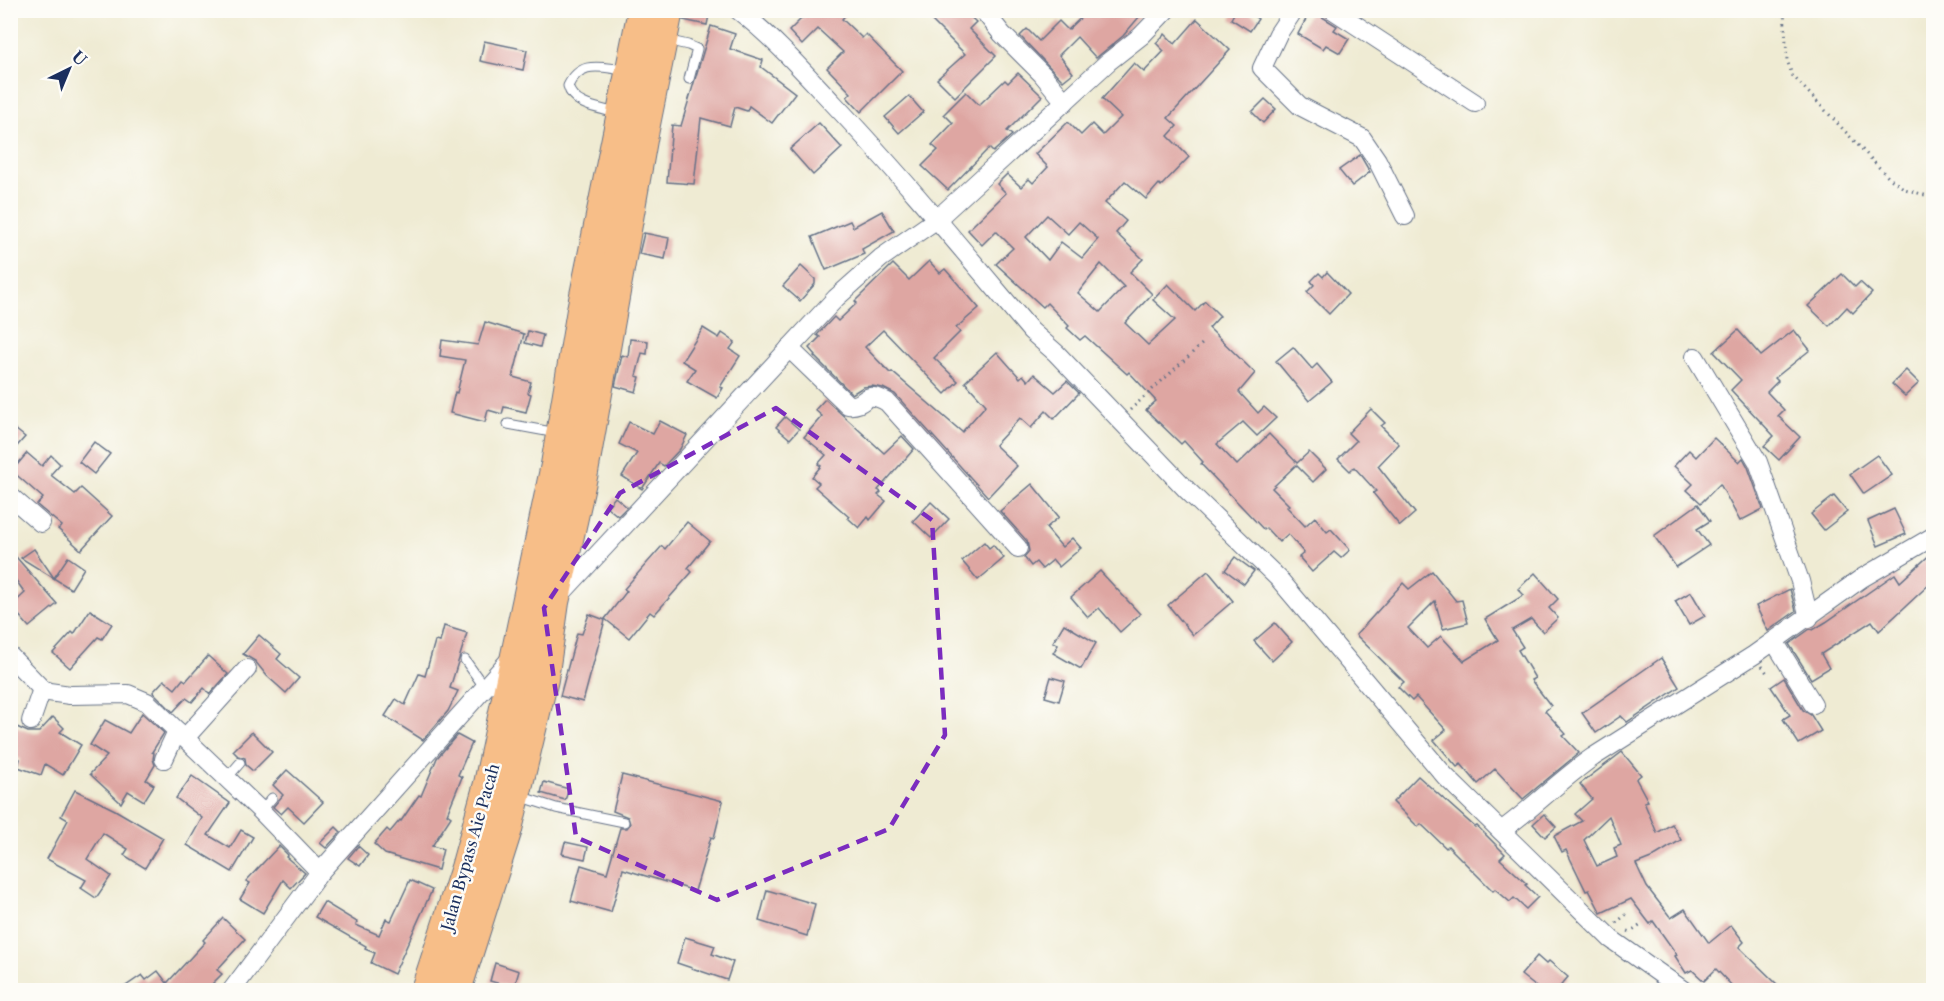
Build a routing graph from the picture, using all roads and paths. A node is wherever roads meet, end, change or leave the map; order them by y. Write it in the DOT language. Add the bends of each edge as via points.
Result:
graph roads {
  1 [pos="644,10"];
  2 [pos="738,10"];
  3 [pos="983,10"];
  4 [pos="1166,10"];
  5 [pos="1294,10"];
  6 [pos="1333,10"];
  7 [pos="1784,10"];
  8 [pos="664,25"];
  9 [pos="631,71"];
  10 [pos="689,79"];
  11 [pos="1065,102"];
  12 [pos="1475,103"];
  13 [pos="622,114"];
  14 [pos="1934,198"];
  15 [pos="1404,216"];
  16 [pos="937,219"];
  17 [pos="1202,344"];
  18 [pos="789,348"];
  19 [pos="1695,357"];
  20 [pos="1120,419"];
  21 [pos="508,424"];
  22 [pos="562,434"];
  23 [pos="10,496"];
  24 [pos="41,523"];
  25 [pos="1934,536"];
  26 [pos="1018,548"];
  27 [pos="553,602"];
  28 [pos="1809,618"];
  29 [pos="1774,641"];
  30 [pos="520,647"];
  31 [pos="10,656"];
  32 [pos="465,660"];
  33 [pos="247,669"];
  34 [pos="42,689"];
  35 [pos="509,699"];
  36 [pos="1813,704"];
  37 [pos="31,721"];
  38 [pos="181,735"];
  39 [pos="164,759"];
  40 [pos="240,763"];
  41 [pos="226,778"];
  42 [pos="514,794"];
  43 [pos="624,822"];
  44 [pos="1501,831"];
  45 [pos="320,872"];
  46 [pos="1641,925"];
  47 [pos="1625,930"];
  48 [pos="232,990"];
  49 [pos="427,990"];
  50 [pos="455,990"];
  51 [pos="1683,990"];
  1 -- 9 [label="highway"];
  2 -- 16 [label="street" via="893,166"];
  3 -- 11 [label="street"];
  4 -- 11 [label="street"];
  5 -- 15 [label="street" via="1262,69 1300,106 1362,138"];
  6 -- 12 [label="street"];
  7 -- 14 [label="path" via="1786,60 1792,75 1889,178 1905,189"];
  8 -- 10 [label="lane" via="696,48"];
  8 -- 27 [label="highway" via="582,472"];
  9 -- 13 [label="highway"];
  9 -- 13 [label="lane" via="587,67 579,70 568,86 580,102"];
  11 -- 16 [label="street"];
  13 -- 22 [label="highway"];
  16 -- 18 [label="street" via="855,279"];
  16 -- 20 [label="street" via="1031,331"];
  17 -- 20 [label="path"];
  18 -- 26 [label="street" via="848,405 859,405 872,396 887,402"];
  18 -- 27 [label="street"];
  19 -- 28 [label="street" via="1758,462"];
  20 -- 44 [label="street" via="1280,579 1445,776"];
  21 -- 22 [label="lane"];
  22 -- 30 [label="highway"];
  23 -- 24 [label="street"];
  25 -- 28 [label="street" via="1862,578"];
  27 -- 30 [label="street"];
  27 -- 35 [label="highway" via="542,679"];
  28 -- 29 [label="street"];
  29 -- 36 [label="street"];
  29 -- 44 [label="street" via="1584,763"];
  30 -- 35 [label="highway"];
  31 -- 34 [label="street"];
  32 -- 35 [label="lane"];
  33 -- 38 [label="street"];
  34 -- 37 [label="street"];
  34 -- 38 [label="street" via="70,695 128,694 147,702"];
  35 -- 42 [label="highway, Jalan Bypass Aie Pacah"];
  35 -- 45 [label="street"];
  35 -- 49 [label="highway, Jalan Bypass Aie Pacah" via="476,837"];
  38 -- 39 [label="street"];
  38 -- 41 [label="street"];
  40 -- 41 [label="lane"];
  41 -- 45 [label="street" via="267,804"];
  42 -- 43 [label="lane" via="556,808"];
  42 -- 50 [label="highway, Jalan Bypass Aie Pacah" via="495,868"];
  44 -- 51 [label="street" via="1611,939"];
  45 -- 48 [label="street"];
  46 -- 47 [label="path" via="1631,932"];
}
